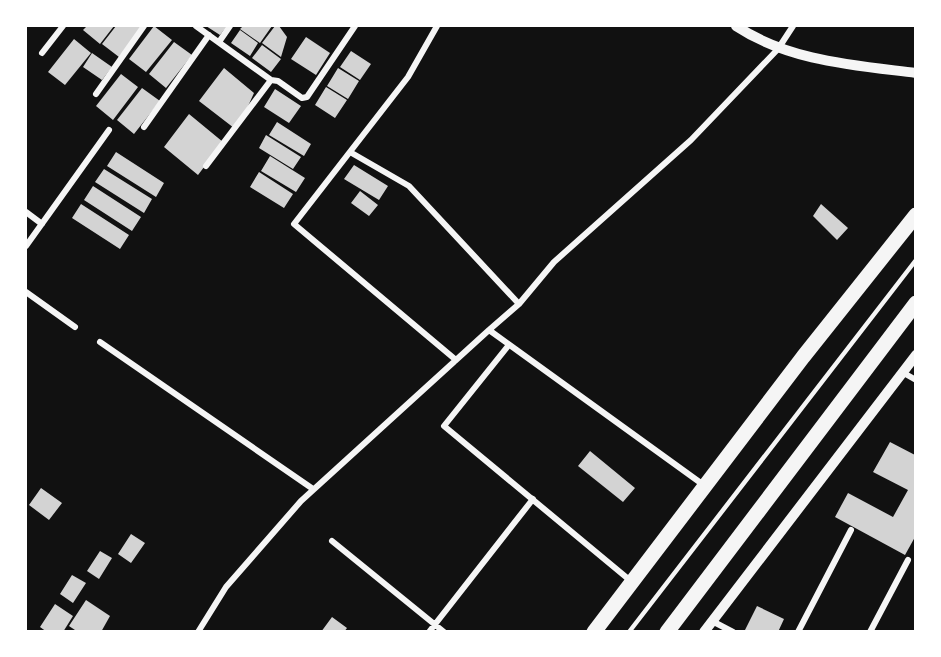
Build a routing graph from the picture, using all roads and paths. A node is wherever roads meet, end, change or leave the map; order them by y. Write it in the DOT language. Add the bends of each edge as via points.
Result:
graph roads {
  1 [pos="63,26"];
  2 [pos="144,26"];
  3 [pos="196,26"];
  4 [pos="230,26"];
  5 [pos="356,26"];
  6 [pos="437,26"];
  7 [pos="736,26"];
  8 [pos="793,26"];
  9 [pos="209,35"];
  10 [pos="219,42"];
  11 [pos="778,49"];
  12 [pos="42,53"];
  13 [pos="915,73"];
  14 [pos="271,80"];
  15 [pos="96,94"];
  16 [pos="144,127"];
  17 [pos="109,130"];
  18 [pos="350,152"];
  19 [pos="207,166"];
  20 [pos="26,212"];
  21 [pos="915,215"];
  22 [pos="42,224"];
  23 [pos="26,246"];
  24 [pos="915,260"];
  25 [pos="26,292"];
  26 [pos="915,303"];
  27 [pos="519,304"];
  28 [pos="75,327"];
  29 [pos="489,330"];
  30 [pos="100,342"];
  31 [pos="508,346"];
  32 [pos="915,355"];
  33 [pos="456,360"];
  34 [pos="902,372"];
  35 [pos="915,380"];
  36 [pos="705,486"];
  37 [pos="313,489"];
  38 [pos="532,499"];
  39 [pos="851,530"];
  40 [pos="332,541"];
  41 [pos="908,560"];
  42 [pos="632,582"];
  43 [pos="712,621"];
  44 [pos="436,624"];
  45 [pos="198,632"];
  46 [pos="429,632"];
  47 [pos="444,632"];
  48 [pos="594,632"];
  49 [pos="629,632"];
  50 [pos="667,632"];
  51 [pos="704,632"];
  52 [pos="733,632"];
  53 [pos="798,632"];
  54 [pos="870,632"];
  1 -- 12 [label="street"];
  2 -- 15 [label="street"];
  3 -- 9 [label="street"];
  4 -- 10 [label="street"];
  5 -- 14 [label="street" via="307,97 302,98"];
  6 -- 18 [label="street" via="408,77"];
  7 -- 11 [label="street"];
  8 -- 11 [label="street"];
  9 -- 10 [label="street"];
  9 -- 16 [label="street"];
  10 -- 14 [label="street"];
  11 -- 13 [label="street" via="833,62"];
  11 -- 27 [label="street" via="691,140 554,262"];
  14 -- 19 [label="street"];
  17 -- 22 [label="street"];
  18 -- 27 [label="street" via="409,186"];
  18 -- 33 [label="street" via="294,224"];
  20 -- 22 [label="street"];
  21 -- 36 [label="main road"];
  22 -- 23 [label="street"];
  24 -- 49 [label="lane"];
  25 -- 28 [label="street"];
  26 -- 50 [label="main road"];
  27 -- 29 [label="street"];
  29 -- 31 [label="street"];
  29 -- 33 [label="street"];
  30 -- 37 [label="street"];
  31 -- 36 [label="street"];
  31 -- 38 [label="street" via="444,426"];
  32 -- 34 [label="street"];
  33 -- 37 [label="street"];
  34 -- 35 [label="street"];
  34 -- 43 [label="street"];
  36 -- 42 [label="main road"];
  37 -- 45 [label="street" via="226,586"];
  38 -- 42 [label="street"];
  38 -- 44 [label="street"];
  39 -- 53 [label="street"];
  40 -- 44 [label="street"];
  41 -- 54 [label="street"];
  42 -- 48 [label="main road"];
  43 -- 51 [label="street"];
  43 -- 52 [label="street"];
  44 -- 46 [label="street"];
  44 -- 47 [label="street"];
}
